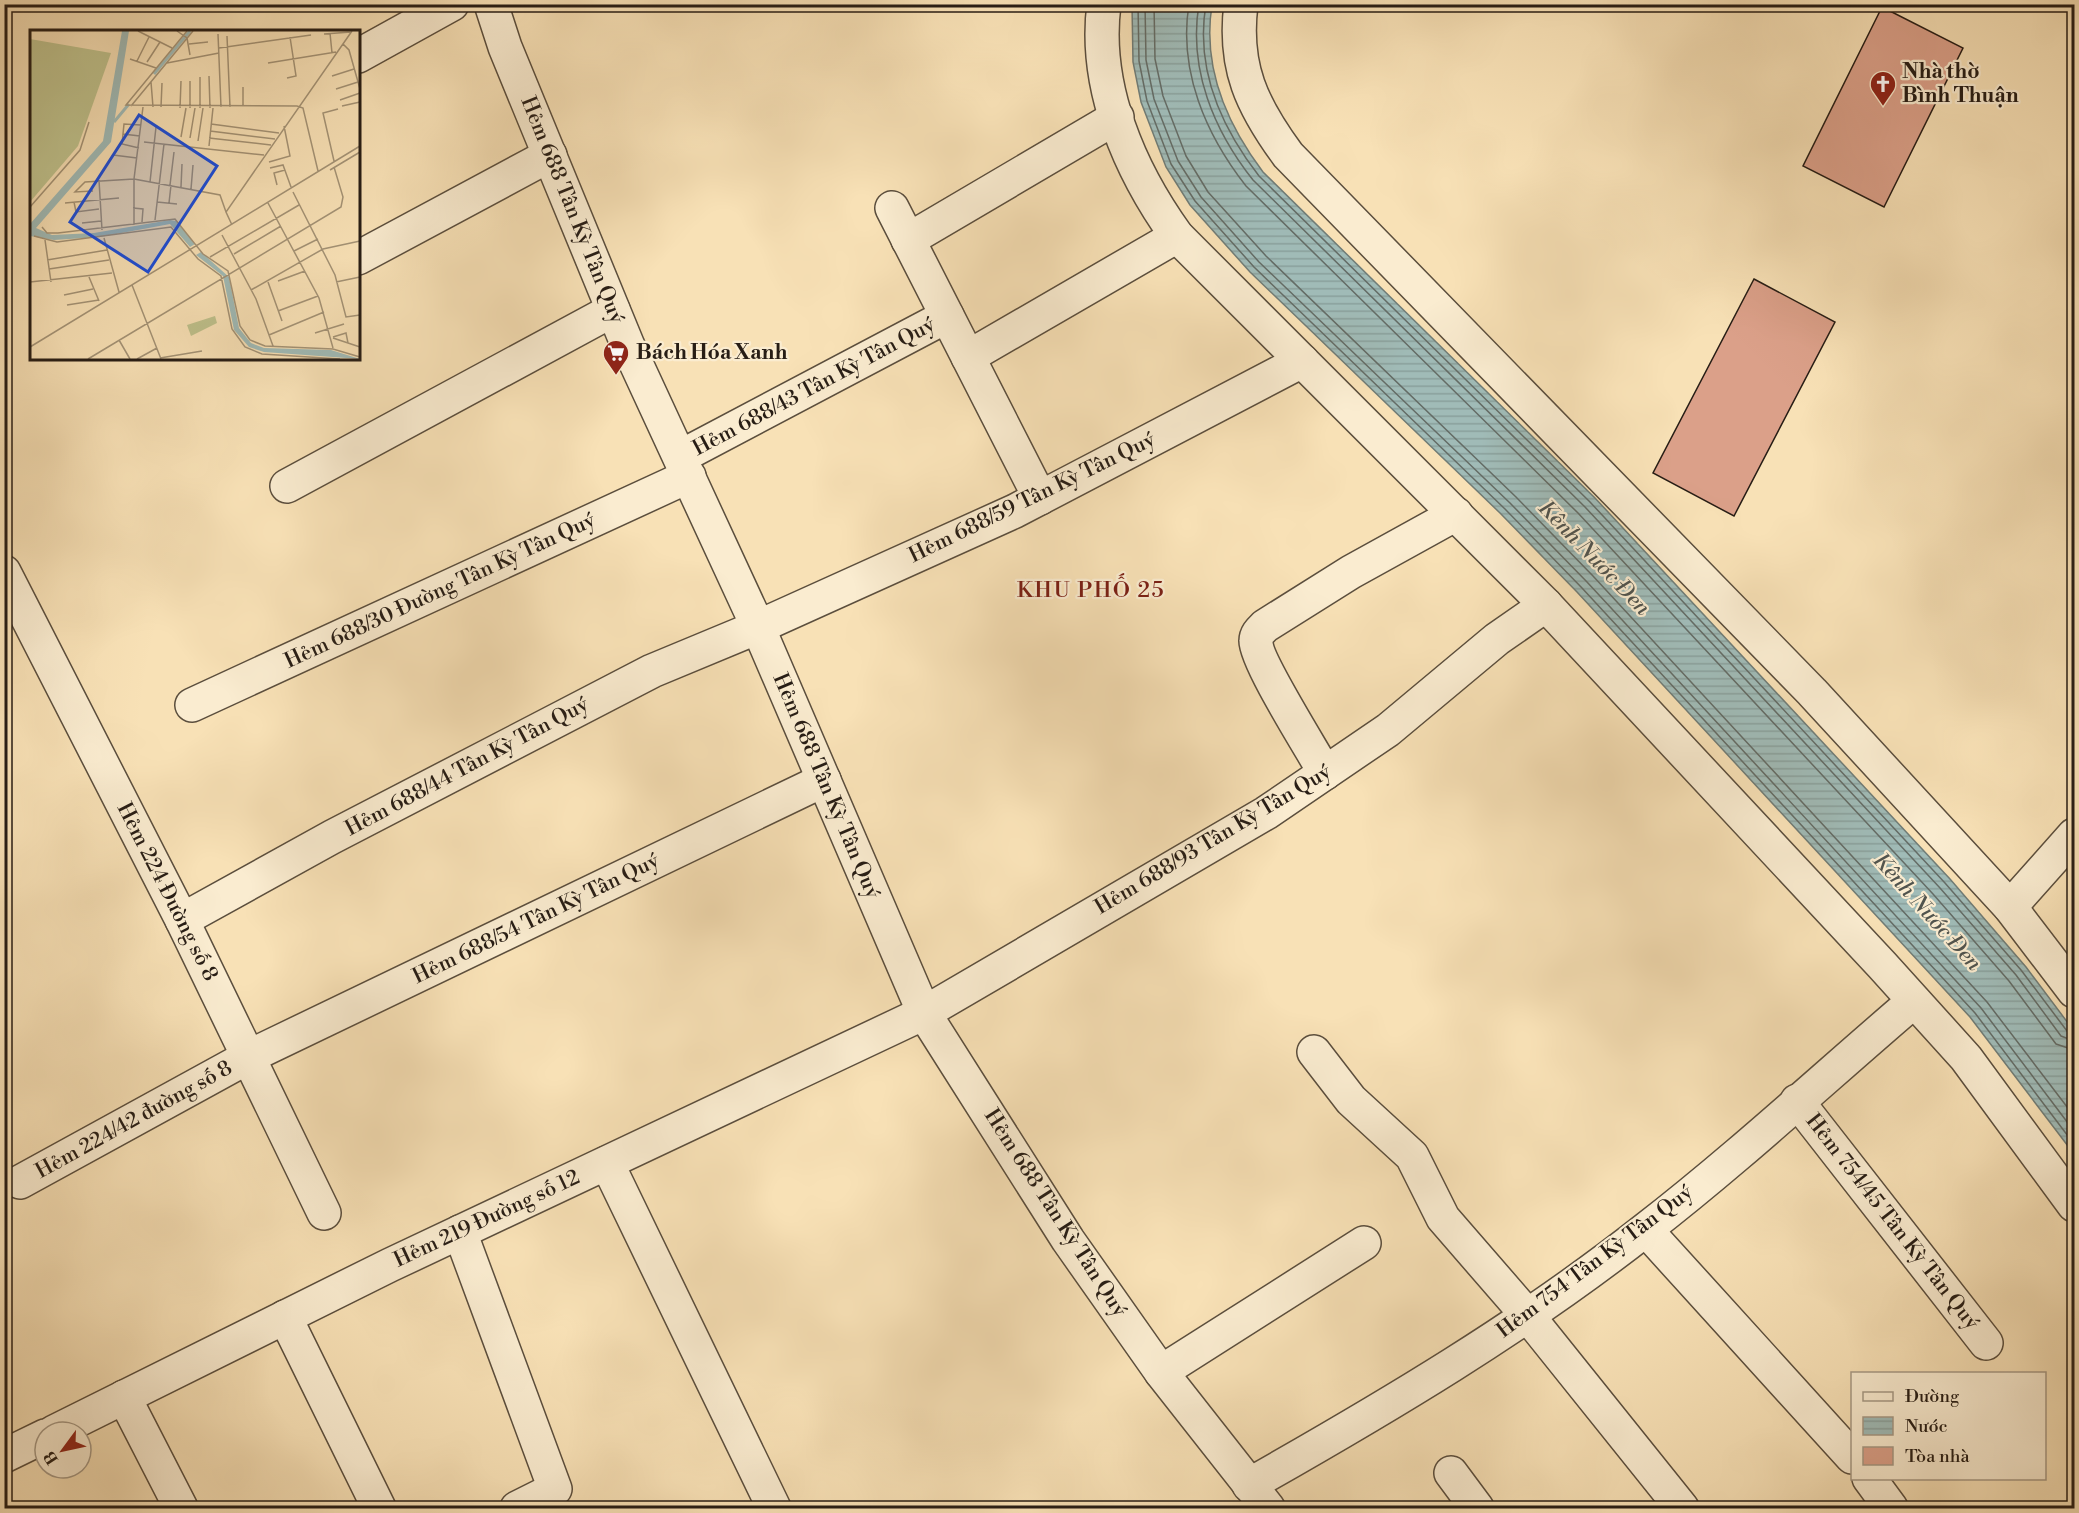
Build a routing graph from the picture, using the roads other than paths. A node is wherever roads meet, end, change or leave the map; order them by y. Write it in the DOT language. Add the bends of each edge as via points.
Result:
graph roads {
  1 [pos="452,4"];
  2 [pos="491,4"];
  3 [pos="1104,4"];
  4 [pos="1241,4"];
  5 [pos="360,55"];
  6 [pos="1117,117"];
  7 [pos="550,155"];
  8 [pos="892,208"];
  9 [pos="1177,236"];
  10 [pos="908,240"];
  11 [pos="360,257"];
  12 [pos="613,309"];
  13 [pos="947,316"];
  14 [pos="968,357"];
  15 [pos="1302,361"];
  16 [pos="684,466"];
  17 [pos="287,486"];
  18 [pos="1040,498"];
  19 [pos="1456,514"];
  20 [pos="4,572"];
  21 [pos="1546,604"];
  22 [pos="758,627"];
  23 [pos="192,705"];
  24 [pos="1325,773"];
  25 [pos="824,780"];
  26 [pos="2074,836"];
  27 [pos="2010,907"];
  28 [pos="182,920"];
  29 [pos="2074,991"];
  30 [pos="1914,1001"];
  31 [pos="924,1013"];
  32 [pos="1314,1052"];
  33 [pos="248,1057"];
  34 [pos="1797,1101"];
  35 [pos="607,1163"];
  36 [pos="20,1182"];
  37 [pos="2074,1205"];
  38 [pos="324,1213"];
  39 [pos="1646,1230"];
  40 [pos="460,1232"];
  41 [pos="1364,1243"];
  42 [pos="1528,1316"];
  43 [pos="285,1317"];
  44 [pos="1986,1343"];
  45 [pos="1161,1372"];
  46 [pos="124,1397"];
  47 [pos="78,1420"];
  48 [pos="33,1442"];
  49 [pos="4,1456"];
  50 [pos="1851,1456"];
  51 [pos="1451,1473"];
  52 [pos="1870,1480"];
  53 [pos="1259,1497"];
  54 [pos="181,1509"];
  55 [pos="379,1509"];
  56 [pos="517,1509"];
  57 [pos="774,1509"];
  58 [pos="1477,1509"];
  59 [pos="1682,1509"];
  60 [pos="1891,1509"];
  1 -- 5 [label="street"];
  2 -- 7 [label="street, Hẻm 688 Tân Kỳ Tân Quý"];
  3 -- 6 [label="street" via="1105,54"];
  4 -- 27 [label="street" via="1239,52 1245,80 1255,105 1288,155 1812,692"];
  6 -- 9 [label="street" via="1125,148 1140,179"];
  6 -- 10 [label="street"];
  7 -- 11 [label="street"];
  7 -- 12 [label="street, Hẻm 688 Tân Kỳ Tân Quý"];
  8 -- 10 [label="street"];
  9 -- 14 [label="street"];
  9 -- 15 [label="street"];
  10 -- 13 [label="street"];
  12 -- 16 [label="street, Hẻm 688 Tân Kỳ Tân Quý"];
  12 -- 17 [label="street"];
  13 -- 14 [label="street"];
  13 -- 16 [label="street, Hẻm 688/43 Tân Kỳ Tân Quý"];
  14 -- 18 [label="street"];
  15 -- 18 [label="street, Hẻm 688/59 Tân Kỳ Tân Quý"];
  15 -- 19 [label="street"];
  16 -- 22 [label="street, Hẻm 688 Tân Kỳ Tân Quý"];
  16 -- 23 [label="street, Hẻm 688/30 Đường Tân Kỳ Tân Quý"];
  18 -- 22 [label="street, Hẻm 688/59 Tân Kỳ Tân Quý"];
  19 -- 21 [label="street"];
  19 -- 24 [label="street" via="1350,572 1258,633 1256,641 1262,657"];
  20 -- 28 [label="street, Hẻm 224 Đường số 8"];
  21 -- 24 [label="street, Hẻm 688/93 Tân Kỳ Tân Quý" via="1497,639 1388,730"];
  21 -- 30 [label="street"];
  22 -- 25 [label="street, Hẻm 688 Tân Kỳ Tân Quý"];
  22 -- 28 [label="street, Hẻm 688/44 Tân Kỳ Tân Quý" via="652,670"];
  24 -- 31 [label="street, Hẻm 688/93 Tân Kỳ Tân Quý" via="1266,813"];
  25 -- 31 [label="street, Hẻm 688 Tân Kỳ Tân Quý"];
  25 -- 33 [label="street, Hẻm 688/54 Tân Kỳ Tân Quý"];
  26 -- 27 [label="street"];
  27 -- 29 [label="street"];
  28 -- 33 [label="street, Hẻm 224 Đường số 8"];
  30 -- 34 [label="street, Hẻm 754 Tân Kỳ Tân Quý"];
  30 -- 37 [label="street" via="1966,1058"];
  31 -- 35 [label="street, Hẻm 219 Đường số 12"];
  31 -- 45 [label="street, Hẻm 688 Tân Kỳ Tân Quý" via="1068,1240"];
  32 -- 42 [label="street" via="1352,1100 1412,1156 1443,1218"];
  33 -- 36 [label="street, Hẻm 224/42 đường số 8"];
  33 -- 38 [label="street, Hẻm 224 Đường số 8"];
  34 -- 39 [label="street, Hẻm 754 Tân Kỳ Tân Quý"];
  34 -- 44 [label="street, Hẻm 754/45 Tân Kỳ Tân Quý"];
  35 -- 40 [label="street, Hẻm 219 Đường số 12"];
  35 -- 57 [label="street"];
  39 -- 42 [label="street, Hẻm 754 Tân Kỳ Tân Quý"];
  39 -- 50 [label="street"];
  40 -- 43 [label="street, Hẻm 219 Đường số 12"];
  40 -- 56 [label="street" via="555,1489"];
  41 -- 45 [label="street"];
  42 -- 53 [label="street, Hẻm 754 Tân Kỳ Tân Quý" via="1386,1405"];
  42 -- 59 [label="street"];
  43 -- 46 [label="street, Hẻm 219 Đường số 12"];
  43 -- 55 [label="street"];
  45 -- 53 [label="street, Hẻm 688 Tân Kỳ Tân Quý"];
  46 -- 47 [label="street, Hẻm 219 Đường số 12"];
  46 -- 54 [label="street"];
  48 -- 49 [label="street"];
  51 -- 58 [label="street"];
  52 -- 60 [label="street"];
}
